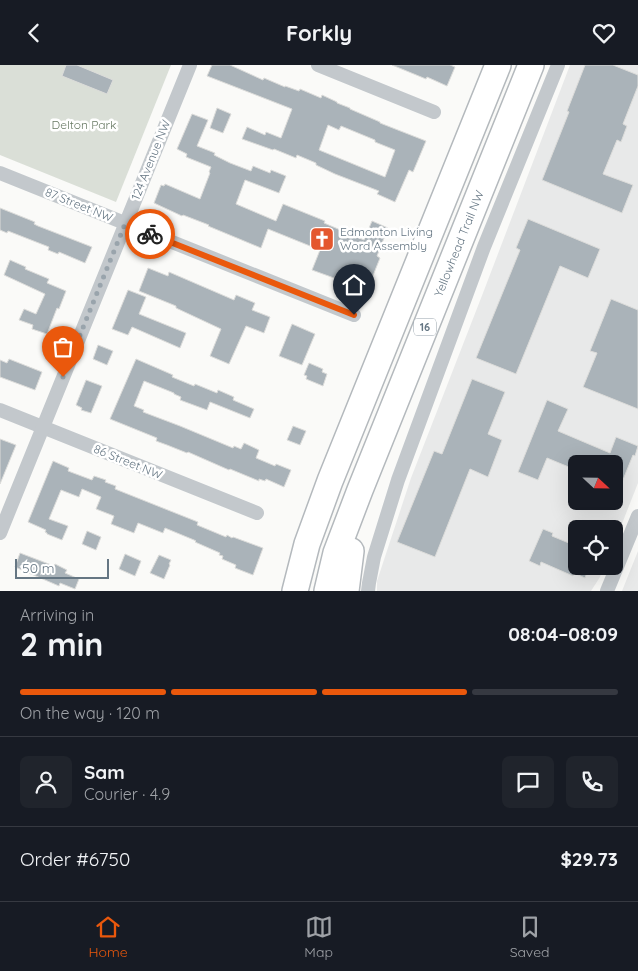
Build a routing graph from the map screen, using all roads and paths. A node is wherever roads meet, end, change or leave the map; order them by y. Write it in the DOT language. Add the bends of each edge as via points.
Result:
graph roads {
  1 [pos="190,65"];
  2 [pos="318,65"];
  3 [pos="498,65"];
  4 [pos="531,65"];
  5 [pos="558,65"];
  6 [pos="434,112"];
  7 [pos="0,173"];
  8 [pos="125,224"];
  9 [pos="354,315"];
  10 [pos="0,410"];
  11 [pos="42,427"];
  12 [pos="360,490"];
  13 [pos="257,513"];
  14 [pos="638,516"];
  15 [pos="0,533"];
  16 [pos="307,544"];
  17 [pos="286,591"];
  18 [pos="295,591"];
  19 [pos="327,591"];
  20 [pos="346,591"];
  21 [pos="368,591"];
  22 [pos="607,591"];
  1 -- 8 [label="street, 124 Avenue NW"];
  2 -- 6 [label="street"];
  3 -- 16 [label="highway, 16"];
  4 -- 12 [label="highway, Yellowhead Trail NW / 16"];
  5 -- 21 [label="street, Yellowhead Trail NW" via="484,247 402,471 374,557"];
  7 -- 8 [label="street, 87 Street NW"];
  8 -- 9 [label="street, 87 Street NW"];
  8 -- 11 [label="street, 124 Avenue NW"];
  10 -- 11 [label="street, 86 Street NW"];
  11 -- 13 [label="street, 86 Street NW"];
  11 -- 15 [label="street, 124 Avenue NW"];
  12 -- 19 [label="highway, Yellowhead Trail NW / 16" via="336,553"];
  12 -- 20 [label="highway"];
  14 -- 22 [label="street"];
  16 -- 17 [label="highway"];
  16 -- 18 [label="highway, 16"];
}
